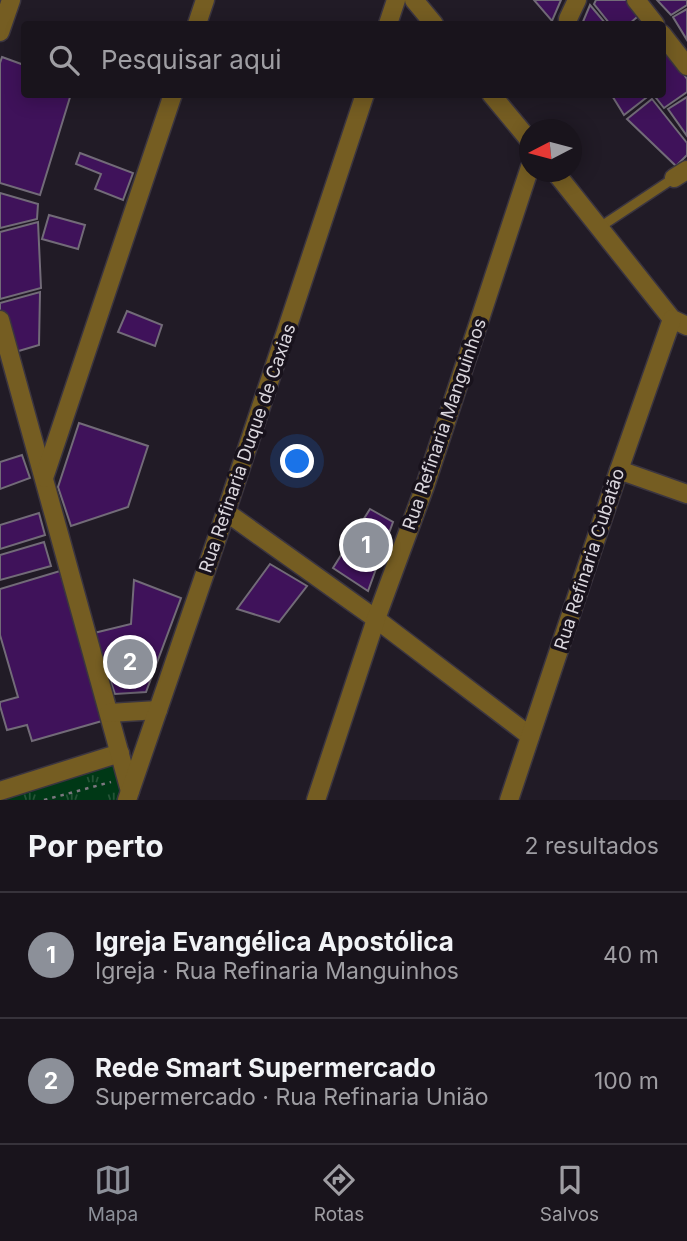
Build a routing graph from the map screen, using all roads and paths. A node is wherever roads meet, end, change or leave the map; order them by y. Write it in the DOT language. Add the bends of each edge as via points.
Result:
graph roads {
  1 [pos="11,0"];
  2 [pos="205,0"];
  3 [pos="396,0"];
  4 [pos="414,0"];
  5 [pos="577,0"];
  6 [pos="636,0"];
  7 [pos="568,19"];
  8 [pos="198,21"];
  9 [pos="389,21"];
  10 [pos="432,21"];
  11 [pos="653,21"];
  12 [pos="0,32"];
  13 [pos="666,38"];
  14 [pos="687,66"];
  15 [pos="172,98"];
  16 [pos="364,98"];
  17 [pos="494,98"];
  18 [pos="519,128"];
  19 [pos="680,174"];
  20 [pos="525,182"];
  21 [pos="563,182"];
  22 [pos="600,227"];
  23 [pos="679,322"];
  24 [pos="1,326"];
  25 [pos="619,470"];
  26 [pos="44,478"];
  27 [pos="687,494"];
  28 [pos="226,512"];
  29 [pos="376,619"];
  30 [pos="158,710"];
  31 [pos="109,713"];
  32 [pos="530,736"];
  33 [pos="120,753"];
  34 [pos="0,791"];
  35 [pos="124,793"];
  36 [pos="64,794"];
  37 [pos="44,800"];
  38 [pos="64,800"];
  39 [pos="316,800"];
  40 [pos="509,800"];
  1 -- 12 [label="street"];
  2 -- 8 [label="street"];
  3 -- 9 [label="street"];
  4 -- 10 [label="street"];
  5 -- 7 [label="street"];
  6 -- 11 [label="street"];
  13 -- 14 [label="street"];
  15 -- 26 [label="street"];
  16 -- 28 [label="street, Rua Refinaria Duque de Caxias"];
  17 -- 18 [label="street"];
  19 -- 22 [label="lane"];
  20 -- 29 [label="street, Rua Refinaria Manguinhos"];
  21 -- 22 [label="street"];
  22 -- 23 [label="street"];
  23 -- 25 [label="street, Rua Refinaria Cubatão"];
  24 -- 26 [label="street"];
  25 -- 27 [label="street"];
  25 -- 32 [label="street, Rua Refinaria Cubatão"];
  26 -- 31 [label="street"];
  28 -- 29 [label="street"];
  28 -- 30 [label="street, Rua Refinaria Duque de Caxias"];
  29 -- 32 [label="street"];
  29 -- 39 [label="street, Rua Refinaria Manguinhos"];
  30 -- 31 [label="street"];
  30 -- 35 [label="street, Rua Refinaria Duque de Caxias"];
  31 -- 33 [label="street"];
  32 -- 40 [label="street, Rua Refinaria Cubatão"];
  33 -- 34 [label="street"];
  33 -- 35 [label="street"];
  35 -- 36 [label="path" via="113,782"];
  36 -- 37 [label="path"];
  36 -- 38 [label="path"];
}
